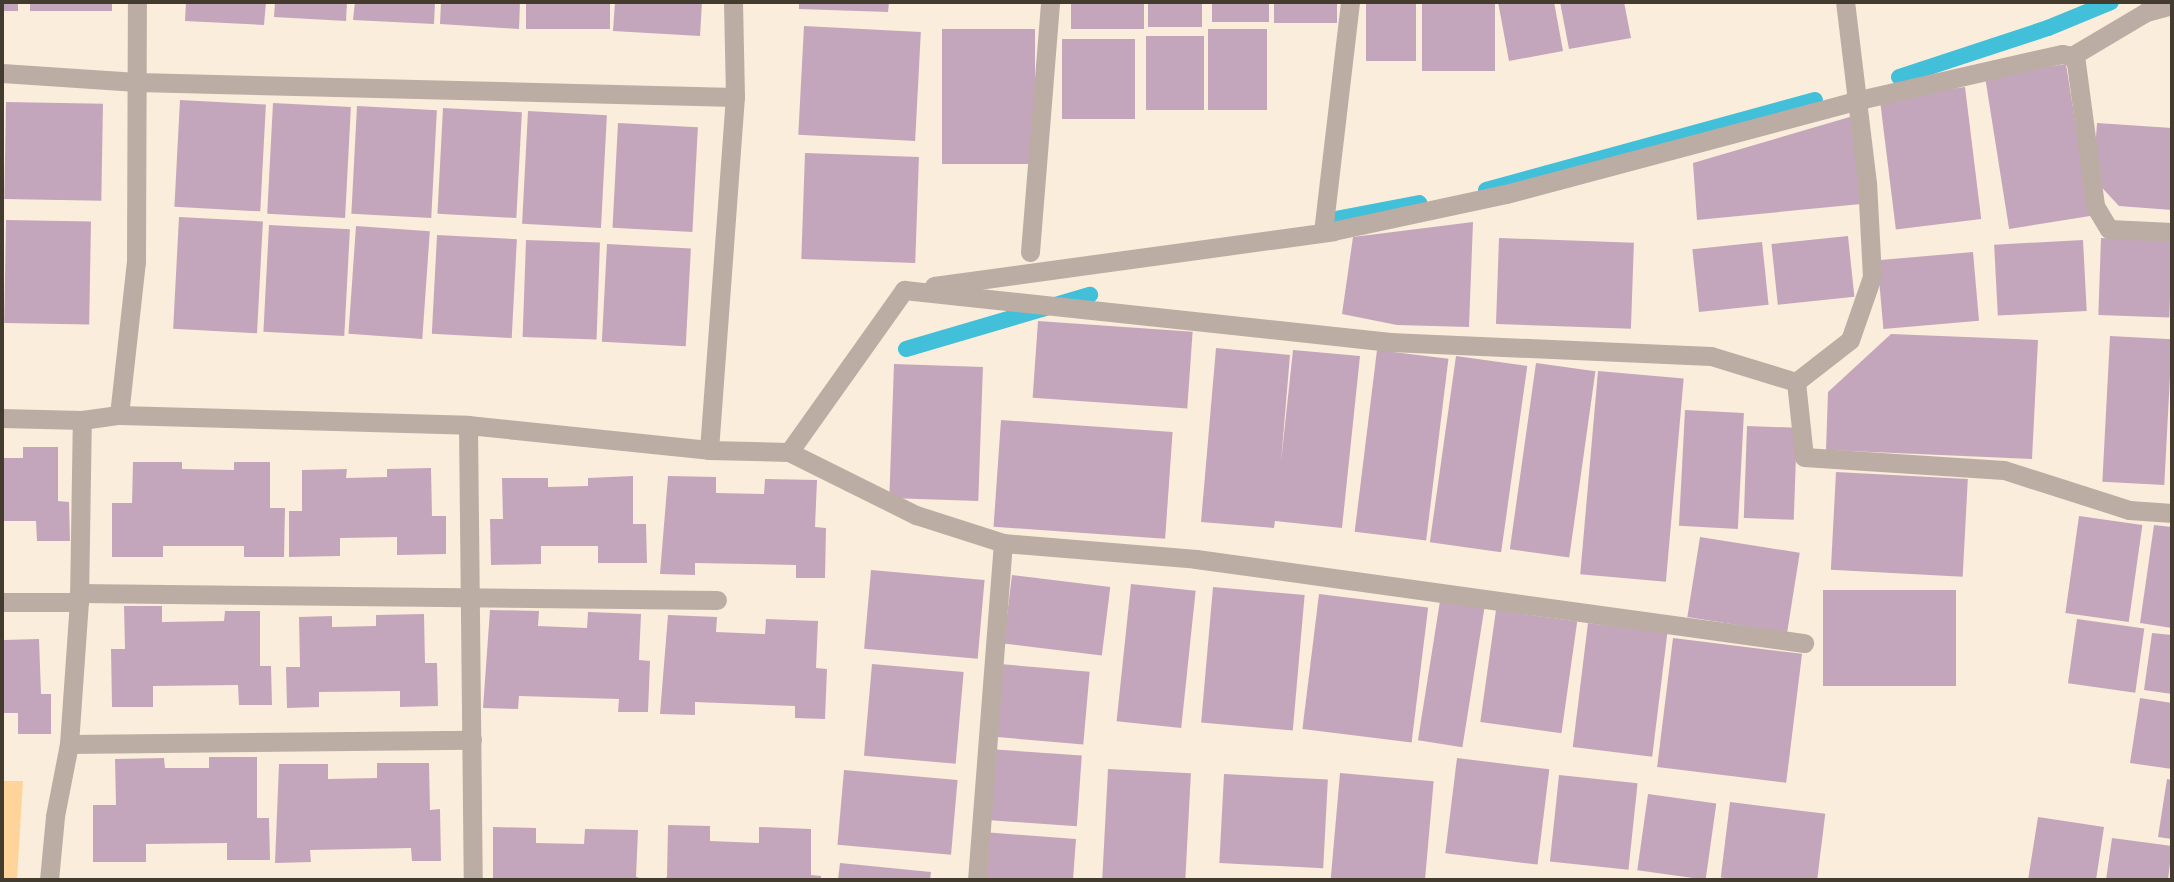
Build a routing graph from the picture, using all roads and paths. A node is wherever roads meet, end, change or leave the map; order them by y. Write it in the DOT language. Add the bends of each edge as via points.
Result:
graph roads {
  1 [pos="137,2"];
  2 [pos="733,2"];
  3 [pos="1050,2"];
  4 [pos="1350,2"];
  5 [pos="1846,2"];
  6 [pos="2172,5"];
  7 [pos="2072,56"];
  8 [pos="2,73"];
  9 [pos="137,82"];
  10 [pos="734,97"];
  11 [pos="1859,100"];
  12 [pos="1323,232"];
  13 [pos="2172,232"];
  14 [pos="1030,252"];
  15 [pos="904,290"];
  16 [pos="1796,383"];
  17 [pos="119,415"];
  18 [pos="2,418"];
  19 [pos="82,420"];
  20 [pos="468,425"];
  21 [pos="709,450"];
  22 [pos="789,452"];
  23 [pos="2172,513"];
  24 [pos="1003,543"];
  25 [pos="79,598"];
  26 [pos="470,598"];
  27 [pos="717,600"];
  28 [pos="2,602"];
  29 [pos="1804,643"];
  30 [pos="472,740"];
  31 [pos="69,744"];
  32 [pos="49,880"];
  33 [pos="472,880"];
  34 [pos="976,880"];
  1 -- 9 [label="street"];
  2 -- 10 [label="street"];
  3 -- 14 [label="street"];
  4 -- 12 [label="street"];
  5 -- 11 [label="street"];
  6 -- 7 [label="street" via="2146,12"];
  7 -- 11 [label="street" via="2062,54"];
  7 -- 13 [label="street" via="2095,205 2109,229"];
  8 -- 9 [label="street"];
  9 -- 10 [label="street"];
  9 -- 17 [label="street" via="136,262"];
  10 -- 21 [label="street"];
  11 -- 12 [label="street" via="1506,194"];
  11 -- 16 [label="street" via="1872,277 1850,340"];
  12 -- 15 [label="street"];
  15 -- 16 [label="street" via="1390,342 1711,356"];
  15 -- 22 [label="street"];
  16 -- 23 [label="street" via="1804,457 2004,470 2129,510"];
  17 -- 19 [label="street"];
  17 -- 20 [label="street"];
  18 -- 19 [label="street"];
  19 -- 25 [label="street"];
  20 -- 21 [label="street"];
  20 -- 26 [label="street"];
  21 -- 22 [label="street"];
  22 -- 24 [label="street" via="916,515"];
  24 -- 29 [label="street" via="1196,559"];
  24 -- 34 [label="street"];
  25 -- 26 [label="street"];
  25 -- 28 [label="street"];
  25 -- 31 [label="street"];
  26 -- 27 [label="street"];
  26 -- 30 [label="street"];
  30 -- 31 [label="street"];
  30 -- 33 [label="street"];
  31 -- 32 [label="street"];
}
